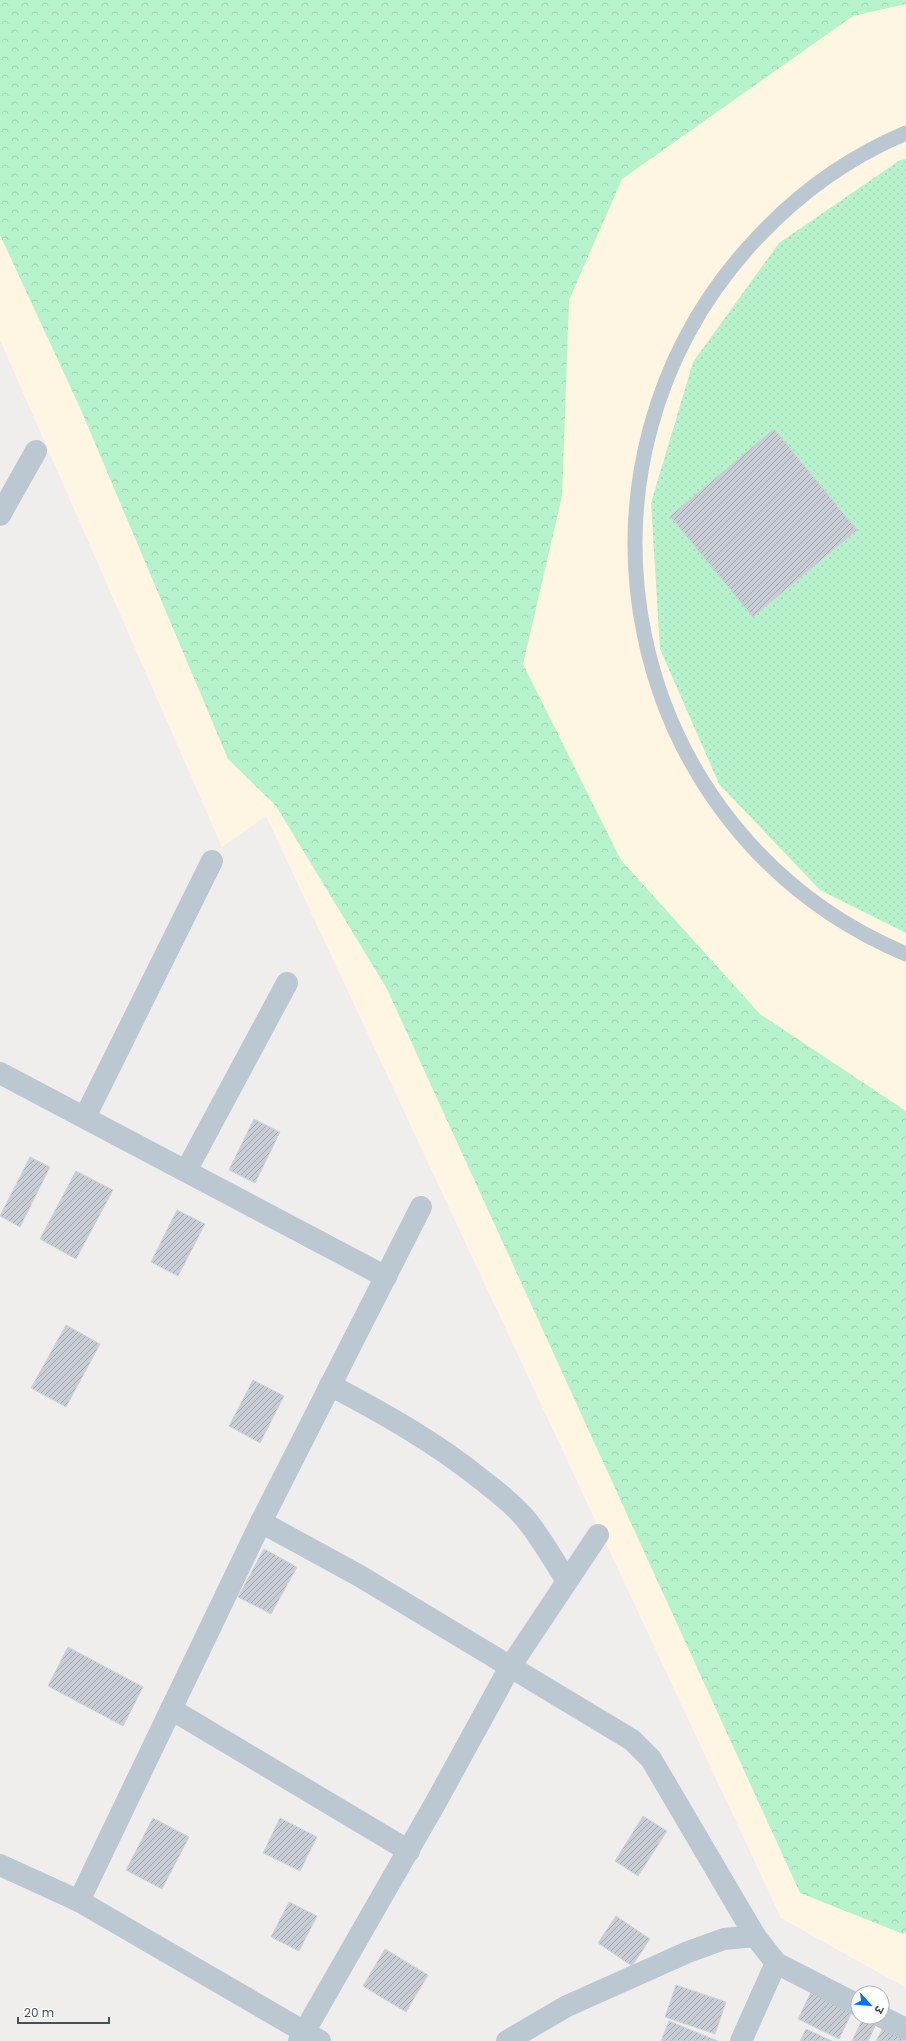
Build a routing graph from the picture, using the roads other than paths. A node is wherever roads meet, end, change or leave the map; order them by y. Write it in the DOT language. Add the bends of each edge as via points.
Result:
graph roads {
  1 [pos="906,133"];
  2 [pos="36,451"];
  3 [pos="0,515"];
  4 [pos="212,861"];
  5 [pos="906,954"];
  6 [pos="287,982"];
  7 [pos="0,1072"];
  8 [pos="85,1117"];
  9 [pos="186,1171"];
  10 [pos="421,1207"];
  11 [pos="386,1277"];
  12 [pos="330,1385"];
  13 [pos="261,1522"];
  14 [pos="598,1535"];
  15 [pos="567,1581"];
  16 [pos="510,1667"];
  17 [pos="171,1709"];
  18 [pos="409,1851"];
  19 [pos="0,1865"];
  20 [pos="79,1901"];
  21 [pos="755,1936"];
  22 [pos="776,1963"];
  23 [pos="850,2001"];
  24 [pos="890,2021"];
  25 [pos="906,2029"];
  26 [pos="308,2038"];
  27 [pos="507,2041"];
  28 [pos="741,2041"];
  1 -- 5 [label="lane" via="881,144 828,176 780,214 738,259 701,309 672,364 652,422 639,482 634,544 638,605 651,665 672,724 700,778 736,828 778,873 826,911 879,943"];
  2 -- 3 [label="street"];
  4 -- 8 [label="street"];
  6 -- 9 [label="street"];
  7 -- 8 [label="street"];
  8 -- 9 [label="street"];
  9 -- 11 [label="street"];
  10 -- 11 [label="street"];
  11 -- 12 [label="street"];
  12 -- 13 [label="street"];
  12 -- 15 [label="street" via="421,1436 460,1462 506,1499 524,1516"];
  13 -- 16 [label="street" via="358,1574"];
  13 -- 17 [label="street"];
  14 -- 15 [label="street"];
  15 -- 16 [label="street"];
  16 -- 18 [label="street"];
  16 -- 21 [label="street" via="632,1740 651,1758"];
  17 -- 18 [label="street"];
  17 -- 20 [label="street"];
  18 -- 26 [label="street"];
  19 -- 20 [label="street"];
  20 -- 26 [label="street"];
  21 -- 22 [label="street"];
  21 -- 27 [label="street" via="724,1939 688,1952 567,2006"];
  22 -- 23 [label="street"];
  22 -- 28 [label="street"];
  24 -- 25 [label="street"];
}
